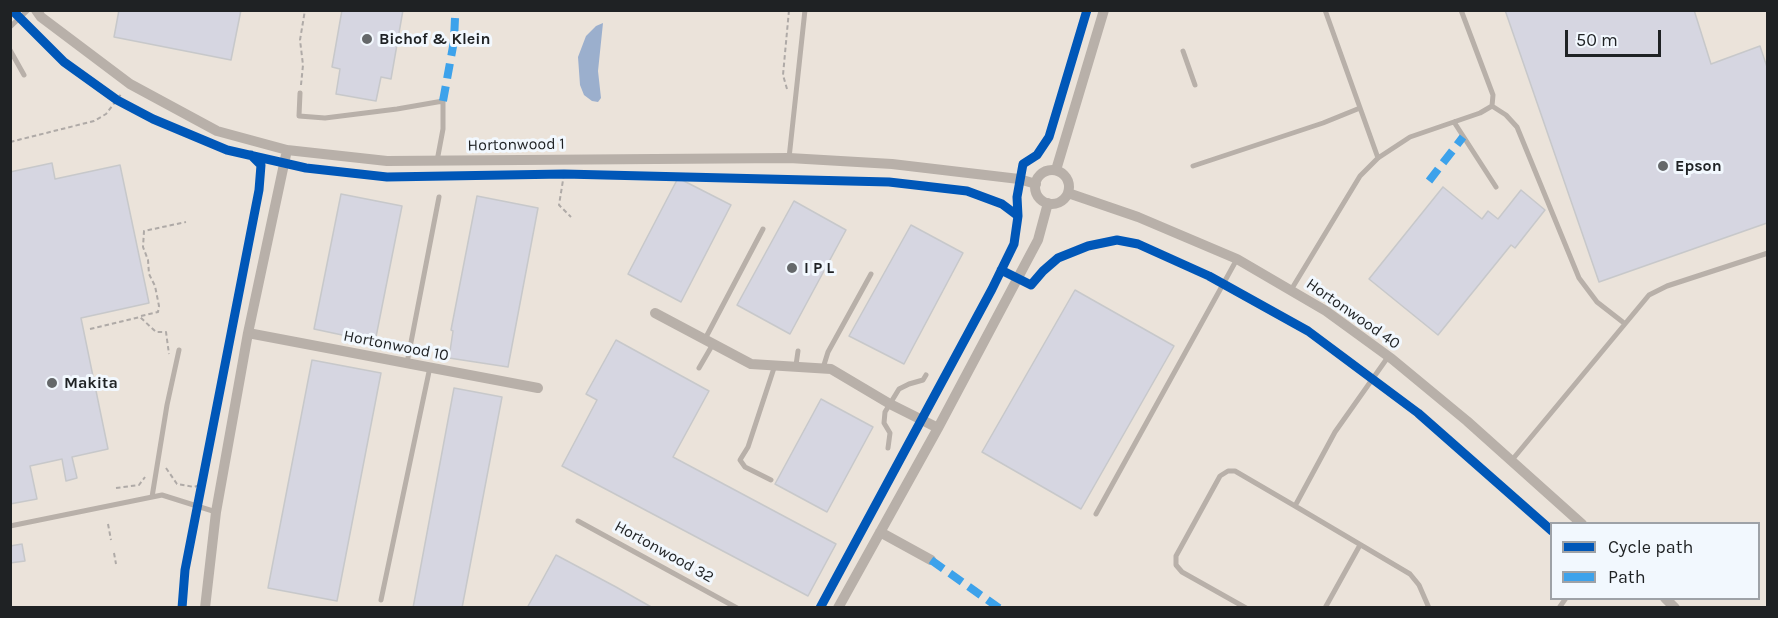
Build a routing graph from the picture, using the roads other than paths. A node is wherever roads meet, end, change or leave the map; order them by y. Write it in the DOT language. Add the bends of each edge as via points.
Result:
graph roads {
  1 [pos="28,10"];
  2 [pos="36,10"];
  3 [pos="805,10"];
  4 [pos="1104,10"];
  5 [pos="1325,10"];
  6 [pos="1461,10"];
  7 [pos="10,27"];
  8 [pos="10,50"];
  9 [pos="1183,51"];
  10 [pos="24,75"];
  11 [pos="1196,85"];
  12 [pos="300,93"];
  13 [pos="1492,106"];
  14 [pos="1360,108"];
  15 [pos="1454,122"];
  16 [pos="286,150"];
  17 [pos="789,158"];
  18 [pos="1378,158"];
  19 [pos="437,160"];
  20 [pos="1193,166"];
  21 [pos="1056,170"];
  22 [pos="1036,184"];
  23 [pos="1496,187"];
  24 [pos="1068,193"];
  25 [pos="440,197"];
  26 [pos="1048,203"];
  27 [pos="763,229"];
  28 [pos="1767,253"];
  29 [pos="1237,259"];
  30 [pos="871,274"];
  31 [pos="1291,290"];
  32 [pos="655,313"];
  33 [pos="1624,323"];
  34 [pos="248,333"];
  35 [pos="709,342"];
  36 [pos="179,350"];
  37 [pos="798,351"];
  38 [pos="1388,357"];
  39 [pos="408,363"];
  40 [pos="775,364"];
  41 [pos="796,365"];
  42 [pos="430,367"];
  43 [pos="699,368"];
  44 [pos="823,368"];
  45 [pos="926,375"];
  46 [pos="538,388"];
  47 [pos="890,404"];
  48 [pos="938,428"];
  49 [pos="888,447"];
  50 [pos="1512,460"];
  51 [pos="771,480"];
  52 [pos="152,497"];
  53 [pos="1295,506"];
  54 [pos="216,512"];
  55 [pos="1096,514"];
  56 [pos="578,521"];
  57 [pos="1580,522"];
  58 [pos="10,526"];
  59 [pos="880,532"];
  60 [pos="1360,544"];
  61 [pos="931,560"];
  62 [pos="381,600"];
  63 [pos="1428,607"];
  64 [pos="205,608"];
  65 [pos="737,608"];
  66 [pos="838,608"];
  67 [pos="1246,608"];
  68 [pos="1325,608"];
  1 -- 7 [label="lane"];
  2 -- 16 [label="street, Hortonwood 1" via="130,84 217,131"];
  3 -- 17 [label="lane"];
  4 -- 21 [label="street"];
  5 -- 14 [label="lane"];
  6 -- 13 [label="lane" via="1493,95"];
  8 -- 10 [label="lane"];
  9 -- 11 [label="lane"];
  12 -- 19 [label="lane" via="298,116 325,118 443,100"];
  13 -- 15 [label="lane"];
  13 -- 33 [label="lane" via="1517,126 1579,278 1596,302"];
  14 -- 18 [label="lane"];
  14 -- 20 [label="lane"];
  15 -- 18 [label="lane" via="1410,136"];
  15 -- 23 [label="lane"];
  16 -- 19 [label="street, Hortonwood 1" via="387,161"];
  16 -- 34 [label="street"];
  17 -- 19 [label="street, Hortonwood 1"];
  17 -- 22 [label="street, Hortonwood 1" via="892,164"];
  18 -- 31 [label="lane" via="1360,177"];
  21 -- 22 [label="street" via="1041,174"];
  21 -- 24 [label="street" via="1066,176"];
  22 -- 26 [label="street" via="1040,198"];
  24 -- 26 [label="street" via="1058,203"];
  24 -- 29 [label="street, Hortonwood 40" via="1138,217"];
  25 -- 39 [label="lane"];
  26 -- 48 [label="street" via="1038,240"];
  27 -- 35 [label="lane"];
  28 -- 33 [label="lane" via="1667,286 1649,295"];
  29 -- 31 [label="street, Hortonwood 40"];
  29 -- 55 [label="lane"];
  30 -- 44 [label="lane"];
  31 -- 38 [label="street, Hortonwood 40"];
  32 -- 35 [label="street"];
  33 -- 50 [label="lane"];
  34 -- 39 [label="street, Hortonwood 10"];
  34 -- 54 [label="street"];
  35 -- 40 [label="street" via="751,364"];
  35 -- 43 [label="lane"];
  36 -- 52 [label="lane"];
  37 -- 41 [label="lane"];
  38 -- 50 [label="street, Hortonwood 40"];
  38 -- 53 [label="lane" via="1335,432"];
  39 -- 42 [label="street, Hortonwood 10"];
  40 -- 41 [label="street"];
  40 -- 51 [label="lane" via="748,447 740,460 745,467"];
  41 -- 44 [label="street"];
  42 -- 46 [label="street, Hortonwood 10"];
  42 -- 62 [label="lane"];
  44 -- 47 [label="street"];
  45 -- 47 [label="lane" via="923,380 898,389"];
  47 -- 48 [label="street"];
  47 -- 49 [label="lane" via="884,423 890,433"];
  48 -- 59 [label="street"];
  50 -- 57 [label="street, Hortonwood 40"];
  52 -- 54 [label="lane" via="162,495"];
  52 -- 58 [label="lane"];
  53 -- 60 [label="lane"];
  53 -- 67 [label="lane" via="1235,471 1228,471 1220,476 1176,556 1176,565 1182,572"];
  54 -- 64 [label="street"];
  56 -- 65 [label="lane, Hortonwood 32"];
  59 -- 61 [label="street"];
  59 -- 66 [label="street"];
  60 -- 63 [label="lane" via="1410,574"];
  60 -- 68 [label="lane"];
}
